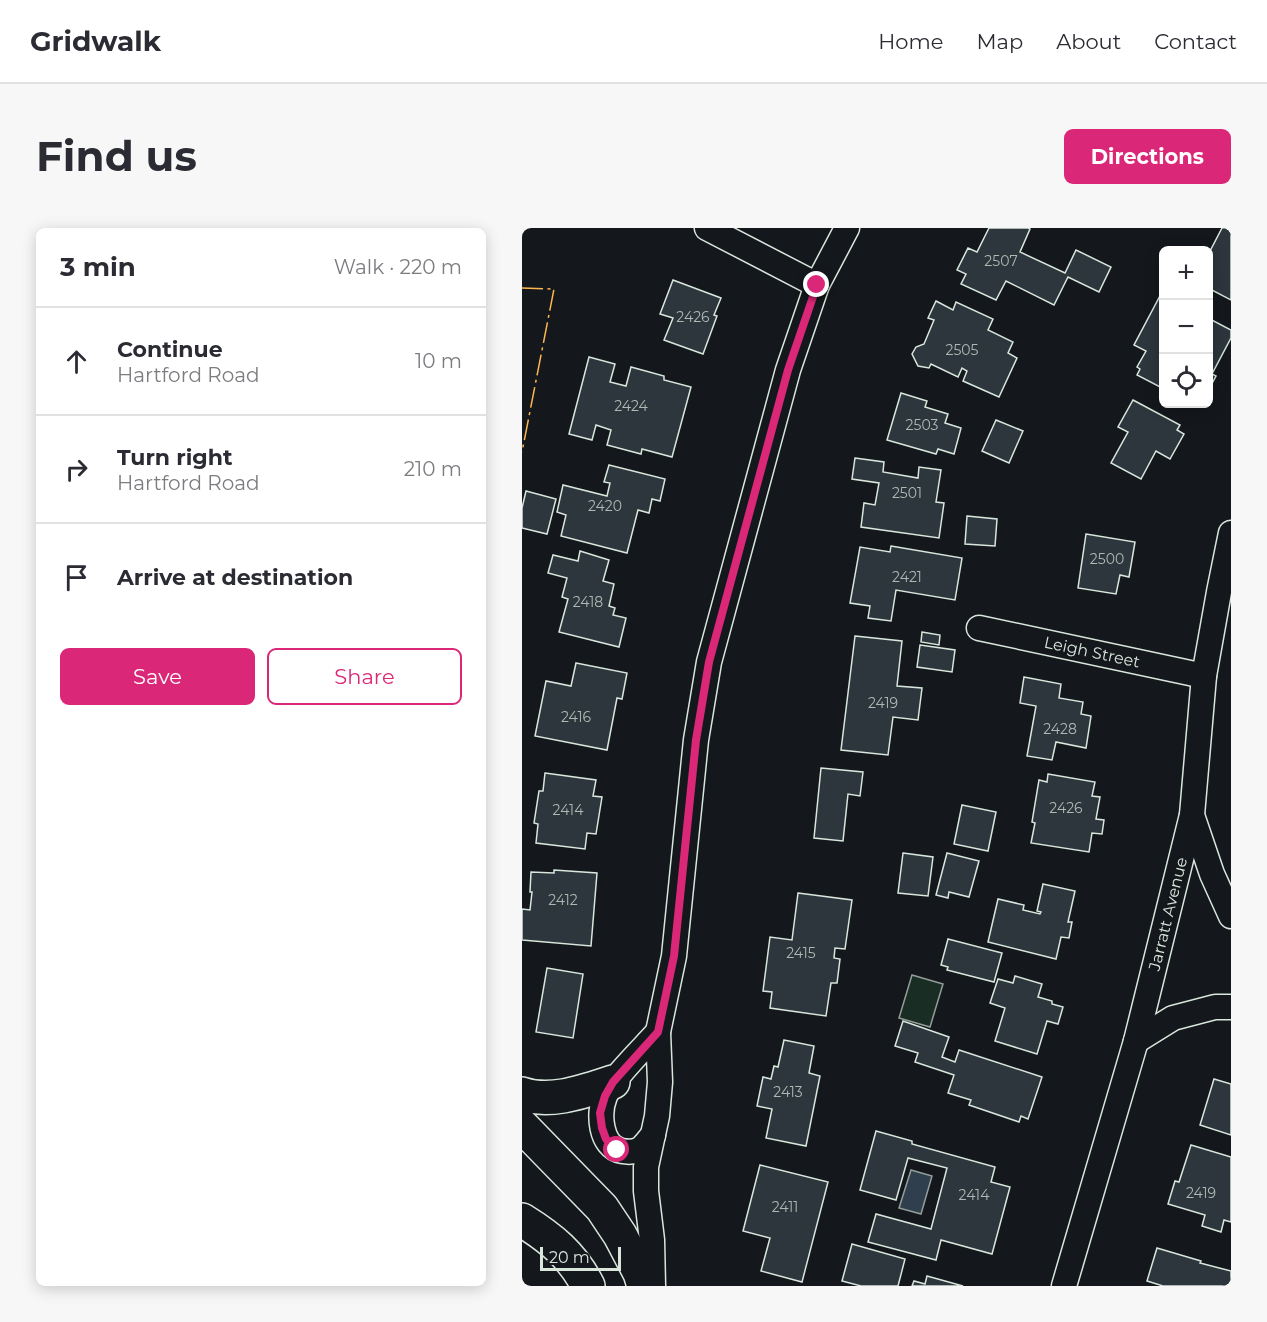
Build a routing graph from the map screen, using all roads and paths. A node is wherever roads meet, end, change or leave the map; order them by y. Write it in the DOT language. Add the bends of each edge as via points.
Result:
graph roads {
  1 [pos="707,228"];
  2 [pos="847,228"];
  3 [pos="817,285"];
  4 [pos="1231,533"];
  5 [pos="979,627"];
  6 [pos="1204,676"];
  7 [pos="1192,815"];
  8 [pos="1231,916"];
  9 [pos="1231,1007"];
  10 [pos="658,1032"];
  11 [pos="1136,1041"];
  12 [pos="613,1082"];
  13 [pos="522,1095"];
  14 [pos="522,1126"];
  15 [pos="653,1135"];
  16 [pos="522,1220"];
  17 [pos="588,1286"];
  18 [pos="644,1286"];
  19 [pos="653,1286"];
  20 [pos="1064,1286"];
  1 -- 3 [label="street"];
  2 -- 3 [label="street"];
  3 -- 10 [label="street" via="788,370 709,662 696,740 674,956"];
  4 -- 6 [label="street, Jarratt Avenue"];
  5 -- 6 [label="street, Leigh Street"];
  6 -- 7 [label="street, Jarratt Avenue"];
  7 -- 8 [label="street"];
  7 -- 11 [label="street, Jarratt Avenue"];
  9 -- 11 [label="street" via="1173,1018"];
  10 -- 12 [label="street"];
  10 -- 15 [label="street" via="660,1082"];
  11 -- 20 [label="street, Jarratt Avenue"];
  12 -- 13 [label="highway" via="558,1097"];
  12 -- 15 [label="street" via="600,1113 606,1139 617,1150 629,1152 639,1149"];
  14 -- 18 [label="highway" via="602,1208 620,1234"];
  15 -- 19 [label="street" via="646,1191"];
  16 -- 17 [label="highway" via="565,1252"];
}
